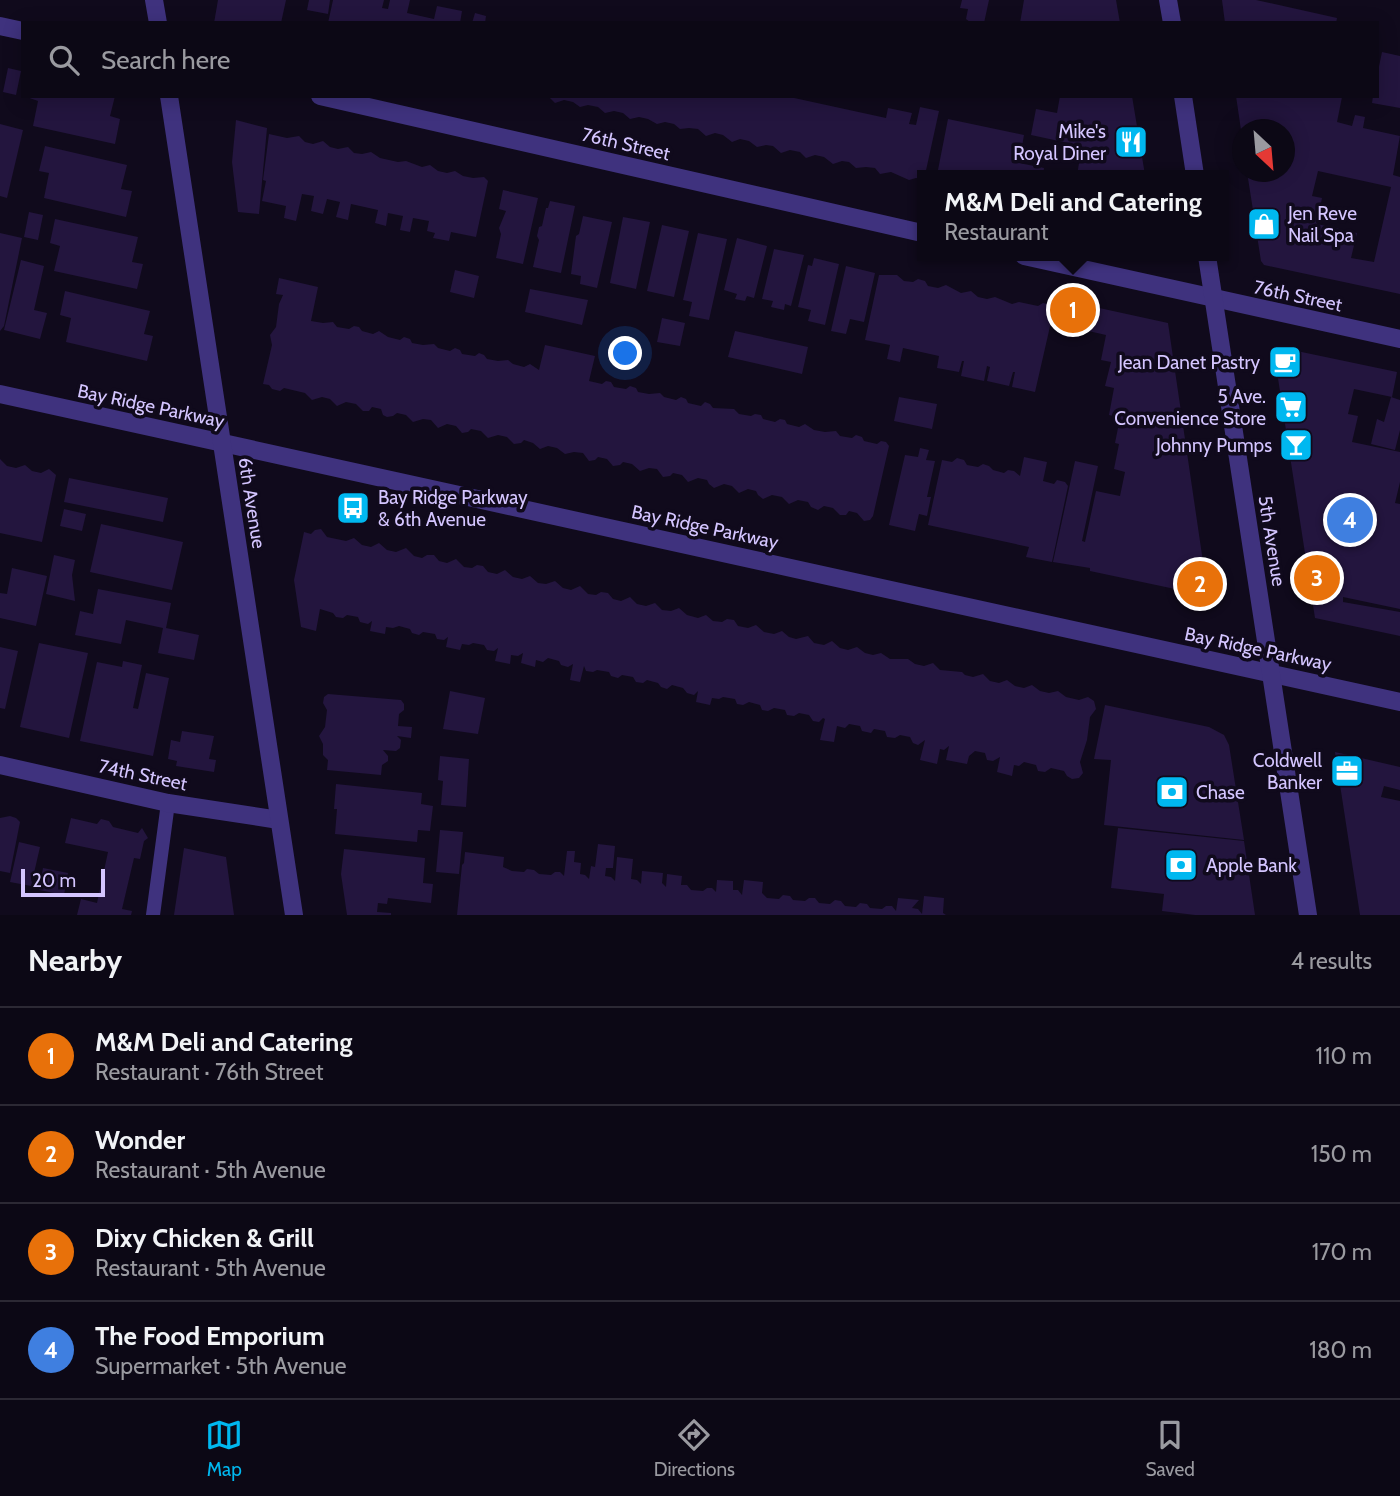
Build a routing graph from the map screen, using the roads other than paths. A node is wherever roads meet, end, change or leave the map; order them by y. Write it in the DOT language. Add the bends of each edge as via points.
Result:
graph roads {
  1 [pos="154,0"];
  2 [pos="1168,0"];
  3 [pos="158,21"];
  4 [pos="1172,21"];
  5 [pos="0,26"];
  6 [pos="21,31"];
  7 [pos="169,98"];
  8 [pos="329,98"];
  9 [pos="1183,98"];
  10 [pos="1194,170"];
  11 [pos="917,232"];
  12 [pos="1046,261"];
  13 [pos="1208,261"];
  14 [pos="1213,299"];
  15 [pos="1400,339"];
  16 [pos="0,394"];
  17 [pos="222,443"];
  18 [pos="1271,673"];
  19 [pos="1400,702"];
  20 [pos="0,765"];
  21 [pos="168,803"];
  22 [pos="279,820"];
  23 [pos="153,915"];
  24 [pos="294,915"];
  25 [pos="1308,915"];
  1 -- 3 [label="street"];
  2 -- 4 [label="street"];
  5 -- 6 [label="street"];
  7 -- 17 [label="street, 6th Avenue"];
  8 -- 11 [label="street, 76th Street"];
  9 -- 10 [label="street"];
  12 -- 14 [label="street, 76th Street"];
  13 -- 14 [label="street, 5th Avenue"];
  14 -- 15 [label="street, 76th Street"];
  14 -- 18 [label="street, 5th Avenue"];
  16 -- 17 [label="street, Bay Ridge Parkway"];
  17 -- 18 [label="street, Bay Ridge Parkway"];
  17 -- 22 [label="street, 6th Avenue"];
  18 -- 19 [label="street, Bay Ridge Parkway"];
  18 -- 25 [label="street, 5th Avenue"];
  20 -- 21 [label="street, 74th Street"];
  21 -- 22 [label="street, 74th Street"];
  21 -- 23 [label="lane"];
  22 -- 24 [label="street, 6th Avenue"];
}
